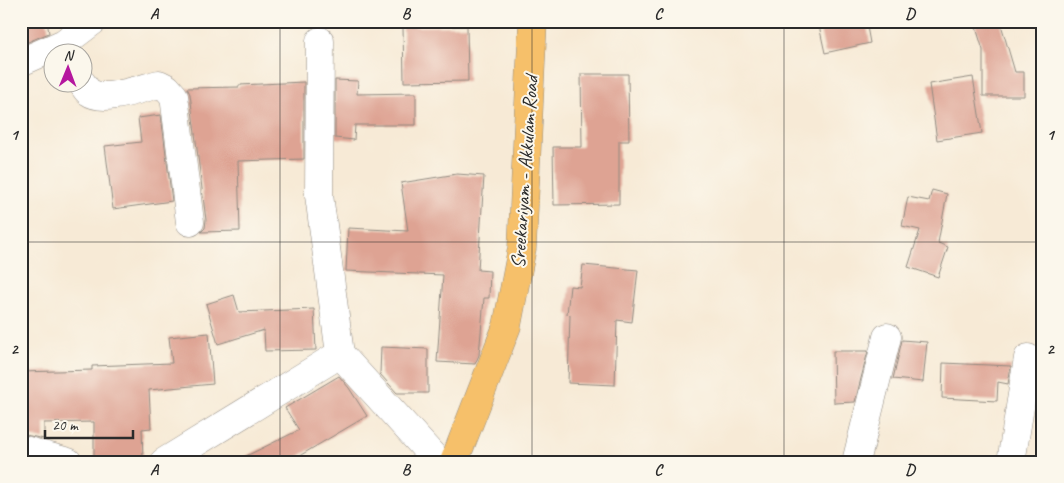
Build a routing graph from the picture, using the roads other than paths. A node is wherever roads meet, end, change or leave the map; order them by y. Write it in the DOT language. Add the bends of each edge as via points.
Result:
graph roads {
  1 [pos="93,21"];
  2 [pos="533,21"];
  3 [pos="64,39"];
  4 [pos="320,41"];
  5 [pos="21,62"];
  6 [pos="89,92"];
  7 [pos="190,222"];
  8 [pos="886,337"];
  9 [pos="340,354"];
  10 [pos="1028,358"];
  11 [pos="21,449"];
  12 [pos="68,462"];
  13 [pos="164,462"];
  14 [pos="438,462"];
  15 [pos="454,462"];
  16 [pos="856,462"];
  17 [pos="1011,462"];
  1 -- 3 [label="street"];
  2 -- 15 [label="main road, Sreekariyam - Akkulam Road" via="522,248 508,326"];
  3 -- 5 [label="street"];
  4 -- 9 [label="street" via="319,195"];
  6 -- 7 [label="street" via="102,97 159,84 174,96"];
  8 -- 16 [label="street"];
  9 -- 13 [label="street"];
  9 -- 14 [label="street"];
  10 -- 17 [label="street"];
  11 -- 12 [label="street"];
}
